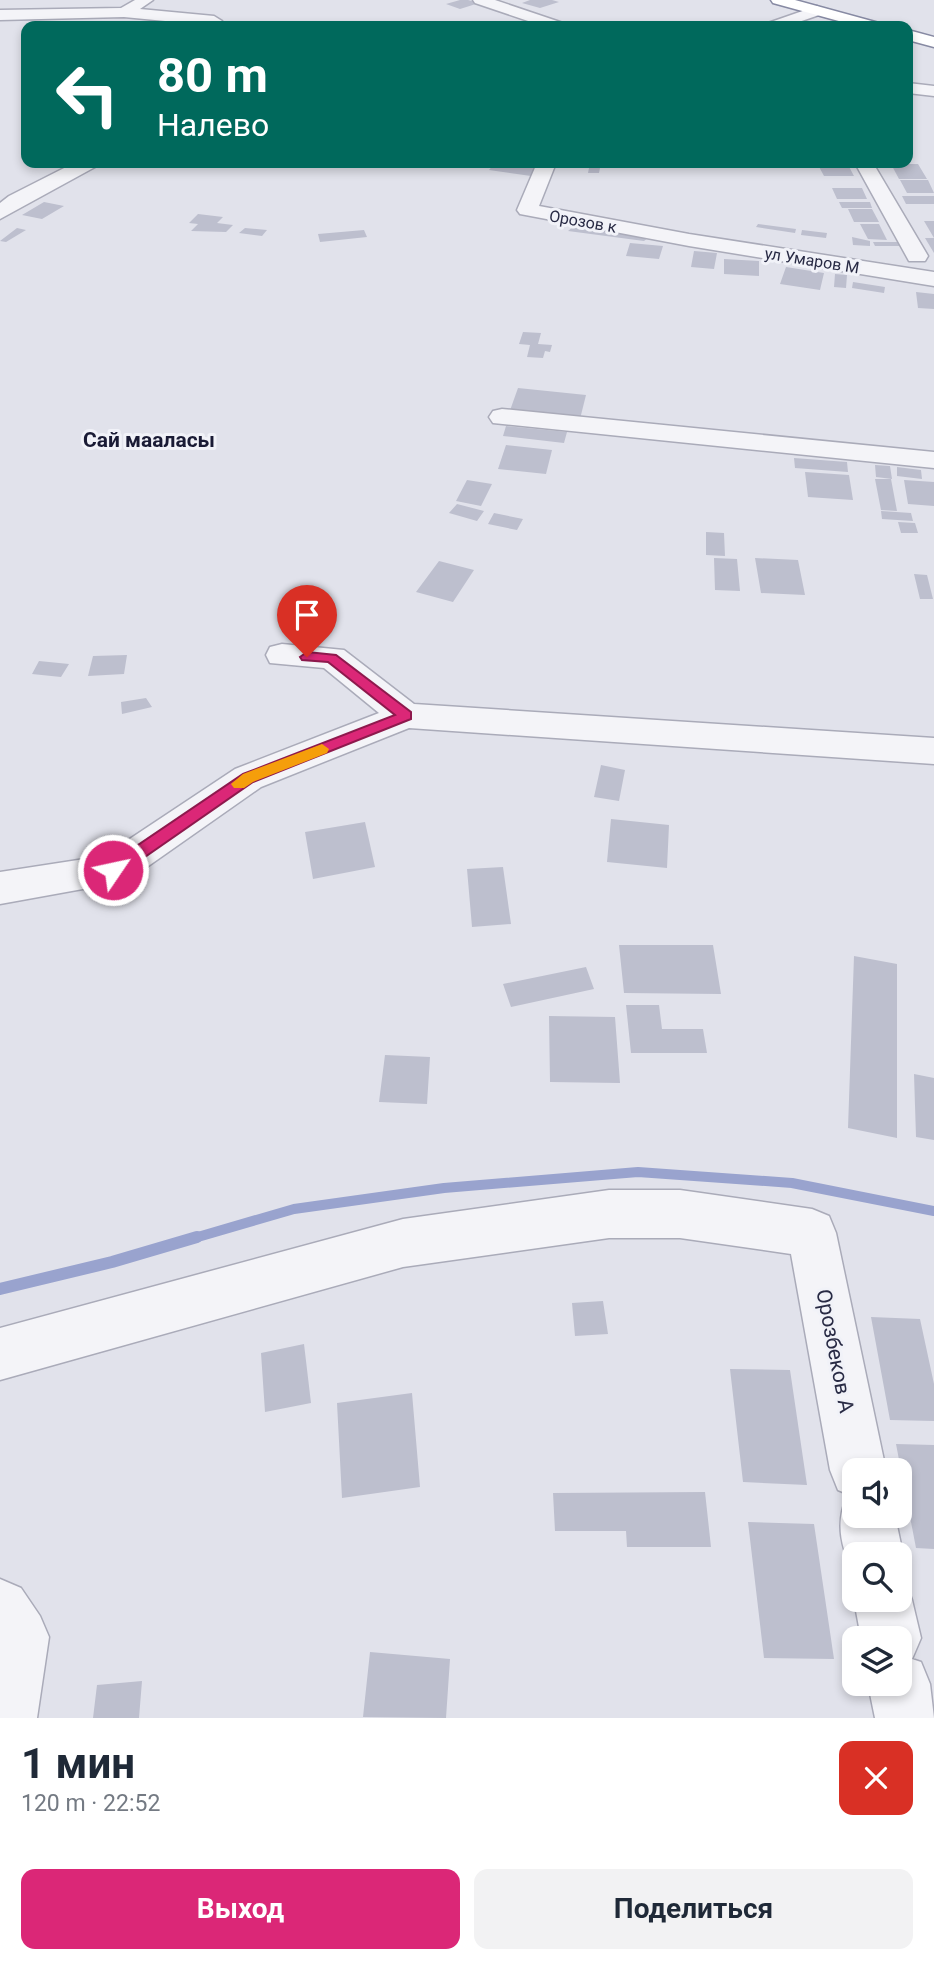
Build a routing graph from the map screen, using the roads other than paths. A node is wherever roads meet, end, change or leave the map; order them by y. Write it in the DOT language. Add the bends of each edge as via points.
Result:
graph roads {
  1 [pos="146,0"];
  2 [pos="480,0"];
  3 [pos="778,0"];
  4 [pos="817,11"];
  5 [pos="124,12"];
  6 [pos="0,15"];
  7 [pos="198,21"];
  8 [pos="543,21"];
  9 [pos="788,21"];
  10 [pos="855,21"];
  11 [pos="913,37"];
  12 [pos="934,43"];
  13 [pos="913,89"];
  14 [pos="934,91"];
  15 [pos="78,168"];
  16 [pos="544,168"];
  17 [pos="867,168"];
  18 [pos="0,213"];
  19 [pos="689,240"];
  20 [pos="917,256"];
  21 [pos="934,279"];
  22 [pos="502,417"];
  23 [pos="934,460"];
  24 [pos="282,655"];
  25 [pos="406,716"];
  26 [pos="934,751"];
  27 [pos="0,888"];
  28 [pos="0,1354"];
  29 [pos="856,1458"];
  30 [pos="0,1609"];
  31 [pos="902,1696"];
  32 [pos="6,1718"];
  33 [pos="906,1718"];
  1 -- 5 [label="street"];
  2 -- 8 [label="street"];
  3 -- 4 [label="highway"];
  4 -- 9 [label="street"];
  4 -- 10 [label="highway"];
  5 -- 6 [label="street"];
  5 -- 7 [label="street"];
  11 -- 12 [label="highway"];
  13 -- 14 [label="street"];
  15 -- 18 [label="street"];
  16 -- 19 [label="street, Орозов к" via="527,210"];
  17 -- 20 [label="street"];
  19 -- 21 [label="street, ул Умаров М"];
  22 -- 23 [label="street"];
  24 -- 25 [label="street" via="332,658"];
  25 -- 26 [label="street"];
  25 -- 27 [label="street" via="248,778 113,870"];
  28 -- 29 [label="street, Орозбеков А" via="404,1243 609,1214 680,1214 811,1233"];
  30 -- 32 [label="street" via="19,1637"];
  31 -- 33 [label="street"];
}
